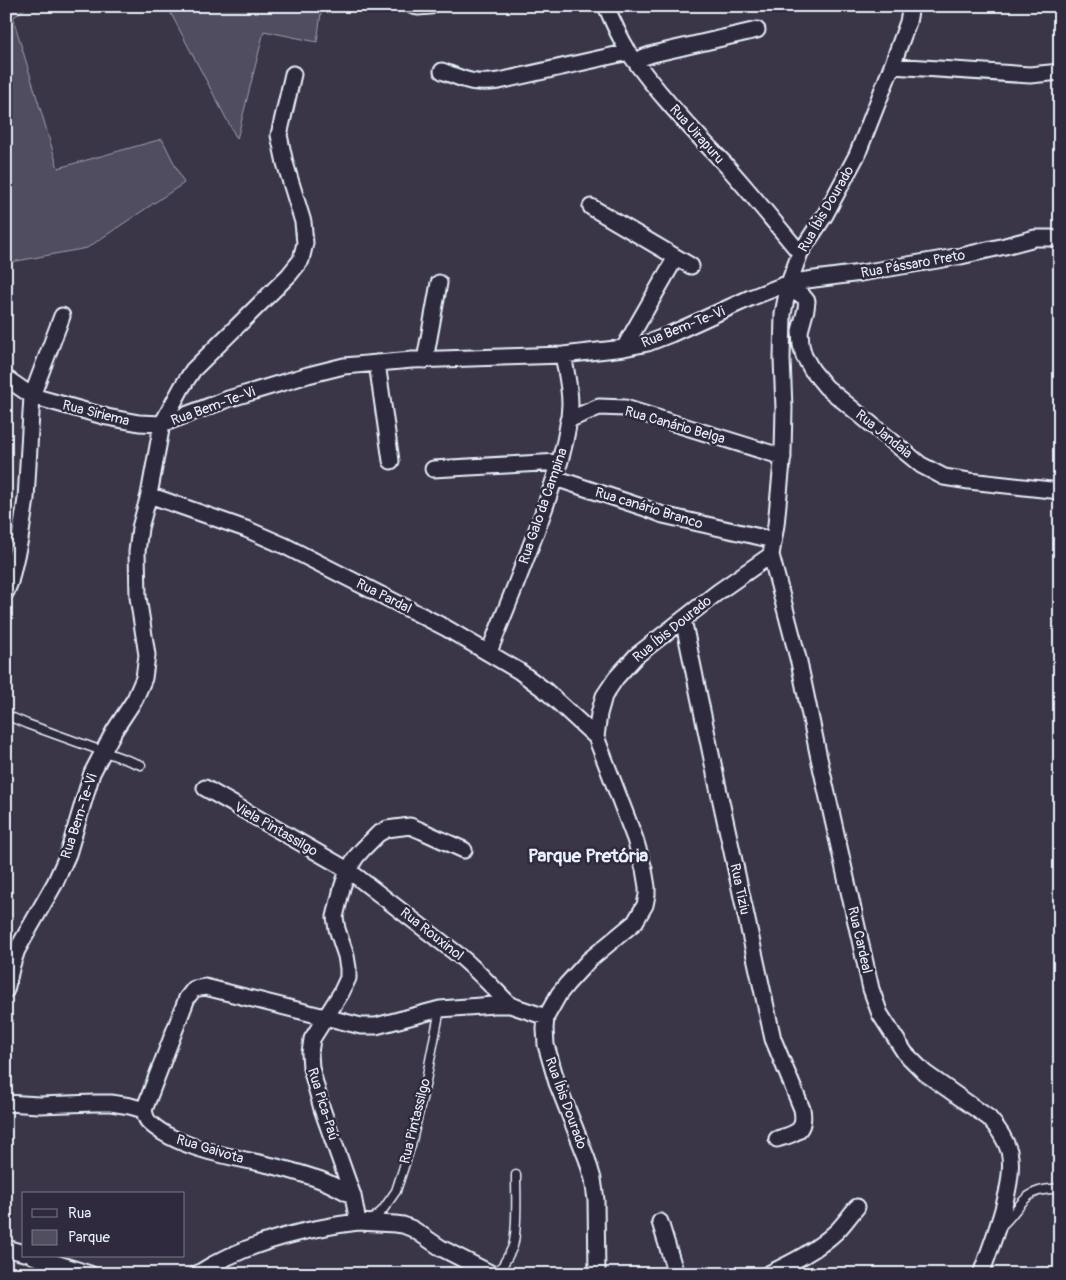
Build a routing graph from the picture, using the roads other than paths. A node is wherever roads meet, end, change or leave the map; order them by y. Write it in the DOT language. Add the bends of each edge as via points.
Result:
graph roads {
  1 [pos="413,6"];
  2 [pos="430,6"];
  3 [pos="606,6"];
  4 [pos="911,6"];
  5 [pos="757,30"];
  6 [pos="632,57"];
  7 [pos="892,66"];
  8 [pos="442,71"];
  9 [pos="1060,72"];
  10 [pos="293,74"];
  11 [pos="591,207"];
  12 [pos="1060,228"];
  13 [pos="1035,238"];
  14 [pos="1060,240"];
  15 [pos="800,253"];
  16 [pos="676,257"];
  17 [pos="691,266"];
  18 [pos="439,283"];
  19 [pos="789,287"];
  20 [pos="62,316"];
  21 [pos="624,348"];
  22 [pos="563,355"];
  23 [pos="425,360"];
  24 [pos="377,363"];
  25 [pos="6,378"];
  26 [pos="32,396"];
  27 [pos="568,420"];
  28 [pos="162,424"];
  29 [pos="783,457"];
  30 [pos="391,461"];
  31 [pos="559,462"];
  32 [pos="434,469"];
  33 [pos="555,478"];
  34 [pos="1060,491"];
  35 [pos="149,494"];
  36 [pos="773,540"];
  37 [pos="770,555"];
  38 [pos="6,592"];
  39 [pos="683,619"];
  40 [pos="489,652"];
  41 [pos="7,715"];
  42 [pos="596,737"];
  43 [pos="103,752"];
  44 [pos="141,765"];
  45 [pos="205,788"];
  46 [pos="464,850"];
  47 [pos="348,870"];
  48 [pos="6,990"];
  49 [pos="510,1005"];
  50 [pos="440,1009"];
  51 [pos="326,1017"];
  52 [pos="546,1017"];
  53 [pos="6,1103"];
  54 [pos="144,1110"];
  55 [pos="777,1139"];
  56 [pos="516,1175"];
  57 [pos="1060,1188"];
  58 [pos="353,1196"];
  59 [pos="857,1207"];
  60 [pos="363,1222"];
  61 [pos="660,1222"];
  62 [pos="998,1229"];
  63 [pos="6,1248"];
  64 [pos="22,1252"];
  65 [pos="38,1258"];
  66 [pos="65,1270"];
  67 [pos="90,1274"];
  68 [pos="197,1274"];
  69 [pos="492,1274"];
  70 [pos="497,1274"];
  71 [pos="597,1274"];
  72 [pos="676,1274"];
  73 [pos="768,1274"];
  74 [pos="981,1274"];
  1 -- 2 [label="street"];
  3 -- 6 [label="street, Rua Uirapuru"];
  4 -- 7 [label="street, Rua Íbis Dourado"];
  5 -- 6 [label="street" via="644,57"];
  6 -- 8 [label="street" via="499,82 470,82"];
  6 -- 15 [label="street, Rua Uirapuru"];
  7 -- 9 [label="street" via="1030,75"];
  7 -- 15 [label="street, Rua Íbis Dourado" via="857,155"];
  10 -- 28 [label="street" via="279,135 303,222 306,243 301,260 194,370"];
  11 -- 16 [label="street"];
  12 -- 13 [label="street, Rua Pássaro Preto"];
  13 -- 14 [label="street, Rua Pássaro Preto"];
  13 -- 19 [label="street, Rua Pássaro Preto" via="961,256"];
  15 -- 19 [label="street, Rua Íbis Dourado"];
  16 -- 17 [label="street"];
  16 -- 21 [label="street"];
  18 -- 23 [label="street"];
  19 -- 21 [label="street, Rua Bem-Te-Vi" via="750,298 671,334"];
  19 -- 29 [label="street, Rua Íbis Dourado" via="783,314"];
  19 -- 34 [label="street, Rua Jandaia" via="806,301 800,338 804,356 812,370 826,386 921,465 944,477"];
  20 -- 26 [label="street"];
  21 -- 22 [label="street, Rua Bem-Te-Vi"];
  22 -- 23 [label="street, Rua Bem-Te-Vi"];
  22 -- 27 [label="street, Rua Galo da Campina" via="569,389"];
  23 -- 24 [label="street, Rua Bem-Te-Vi"];
  24 -- 28 [label="street, Rua Bem-Te-Vi" via="308,374"];
  24 -- 30 [label="street"];
  25 -- 26 [label="street, Rua Siriema"];
  26 -- 28 [label="street, Rua Siriema" via="107,417"];
  26 -- 38 [label="street" via="26,499 20,539"];
  27 -- 29 [label="street, Rua Canário Belga" via="599,406 625,408"];
  27 -- 31 [label="street, Rua Galo da Campina"];
  28 -- 35 [label="street, Rua Bem-Te-Vi"];
  29 -- 36 [label="street, Rua Íbis Dourado"];
  31 -- 32 [label="street"];
  31 -- 33 [label="street, Rua Galo da Campina"];
  33 -- 36 [label="street, Rua canário Branco" via="663,515"];
  33 -- 40 [label="street, Rua Galo da Campina"];
  35 -- 40 [label="street, Rua Pardal" via="285,546"];
  35 -- 43 [label="street, Rua Bem-Te-Vi" via="137,552 138,597 147,655 144,678"];
  36 -- 37 [label="street, Rua Íbis Dourado"];
  37 -- 39 [label="street, Rua Íbis Dourado"];
  37 -- 62 [label="street, Rua Cardeal" via="799,662 871,989 880,1014 906,1053 925,1073 989,1118 1005,1141 1009,1152 1009,1184"];
  39 -- 42 [label="street, Rua Íbis Dourado" via="636,656 616,678 604,696"];
  39 -- 55 [label="street, Rua Tiziu" via="773,1039 804,1119 796,1133"];
  40 -- 42 [label="street, Rua Pardal" via="546,691"];
  41 -- 43 [label="lane"];
  42 -- 52 [label="street, Rua Íbis Dourado" via="636,839 647,896 635,922 589,960 559,994"];
  43 -- 44 [label="lane"];
  43 -- 48 [label="street, Rua Bem-Te-Vi" via="92,773 68,854 17,950"];
  45 -- 47 [label="street, Viela Pintassilgo"];
  46 -- 47 [label="street, Rua Pica-Paú" via="410,826 387,829 363,849"];
  47 -- 49 [label="street, Rua Rouxinol" via="462,957"];
  47 -- 51 [label="street, Rua Pica-Paú" via="336,918 348,978"];
  49 -- 50 [label="street"];
  49 -- 52 [label="street"];
  50 -- 51 [label="street" via="376,1026 361,1026"];
  50 -- 60 [label="lane, Rua Pintassilgo" via="413,1137 396,1191 382,1211"];
  51 -- 54 [label="street" via="205,986 194,989 187,998"];
  51 -- 58 [label="street, Rua Pica-Paú" via="312,1038 311,1068"];
  52 -- 71 [label="street, Rua Íbis Dourado" via="549,1057 593,1179"];
  53 -- 54 [label="street" via="111,1103"];
  54 -- 58 [label="street, Rua Gaivota" via="149,1123 181,1142 330,1182"];
  56 -- 70 [label="lane" via="515,1233 505,1262"];
  57 -- 62 [label="lane" via="1033,1193"];
  58 -- 60 [label="street, Rua Pica-Paú"];
  59 -- 73 [label="street" via="838,1230 818,1246"];
  60 -- 68 [label="street" via="330,1225 257,1245"];
  60 -- 69 [label="street" via="403,1225 413,1229 440,1248"];
  61 -- 72 [label="street"];
  62 -- 74 [label="street, Rua Cardeal"];
  63 -- 64 [label="street"];
  65 -- 66 [label="street"];
  66 -- 67 [label="street"];
}
